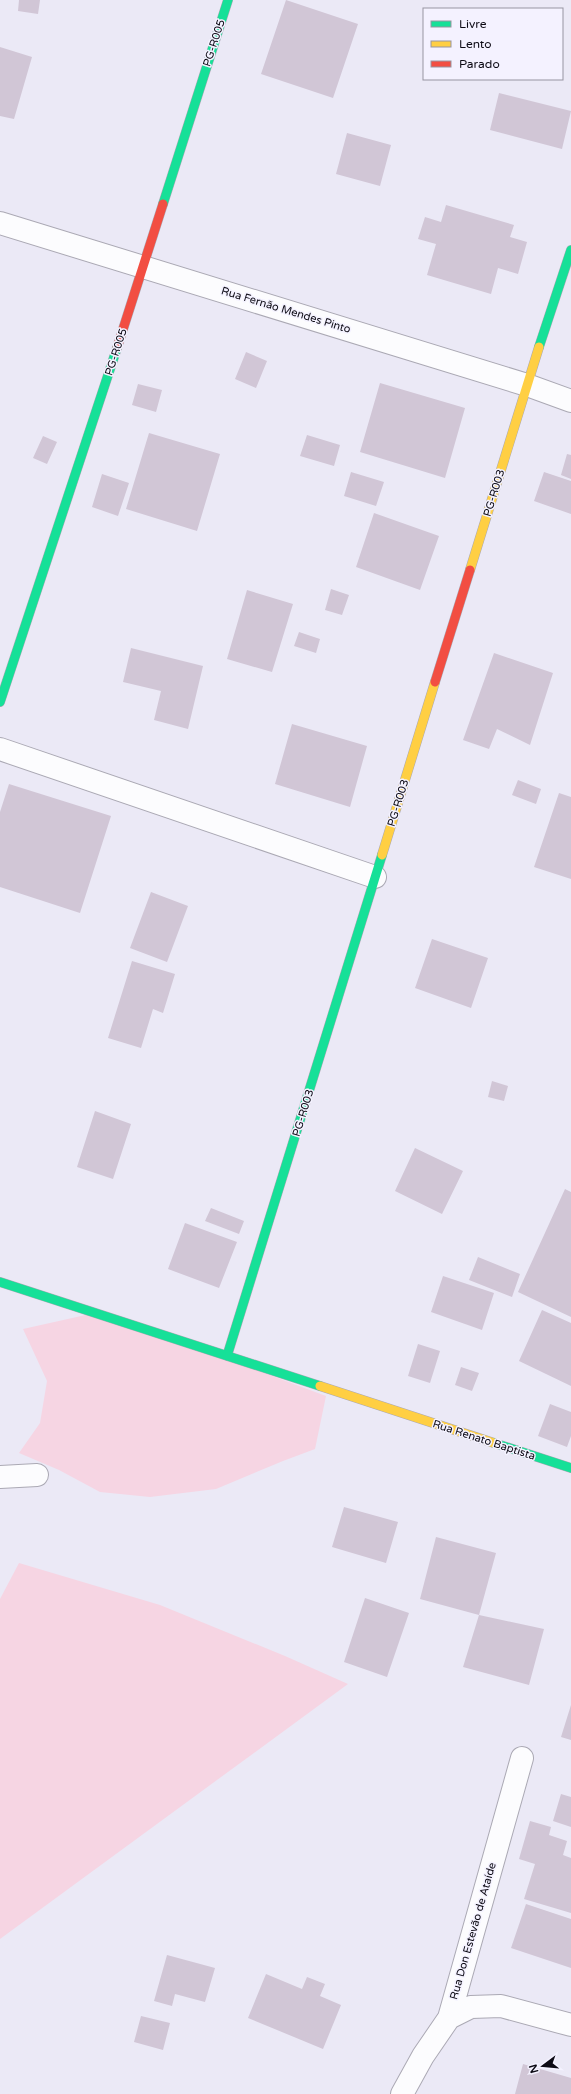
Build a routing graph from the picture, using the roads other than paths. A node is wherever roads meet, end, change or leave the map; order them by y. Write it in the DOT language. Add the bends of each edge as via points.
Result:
graph roads {
  1 [pos="228,0"];
  2 [pos="0,223"];
  3 [pos="571,250"];
  4 [pos="144,266"];
  5 [pos="527,384"];
  6 [pos="571,401"];
  7 [pos="0,702"];
  8 [pos="0,749"];
  9 [pos="375,877"];
  10 [pos="0,1282"];
  11 [pos="228,1356"];
  12 [pos="571,1468"];
  13 [pos="37,1475"];
  14 [pos="0,1476"];
  15 [pos="522,1758"];
  16 [pos="449,2018"];
  17 [pos="571,2025"];
  18 [pos="402,2094"];
  1 -- 4 [label="street, PG-R005"];
  2 -- 4 [label="street, Rua Fernão Mendes Pinto"];
  3 -- 5 [label="street, PG-R003"];
  4 -- 5 [label="street, Rua Fernão Mendes Pinto"];
  4 -- 7 [label="street, PG-R005"];
  5 -- 6 [label="street, Rua Fernão Mendes Pinto"];
  5 -- 9 [label="street, PG-R003"];
  8 -- 9 [label="street"];
  9 -- 11 [label="street, PG-R003"];
  10 -- 11 [label="street, Rua Renato Baptista"];
  11 -- 12 [label="street, Rua Renato Baptista"];
  13 -- 14 [label="street"];
  15 -- 16 [label="street, Rua Don Estevão de Ataíde"];
  16 -- 17 [label="street" via="471,2007 501,2006"];
  16 -- 18 [label="street, Rua Don Estevão de Ataíde" via="423,2056"];
}
